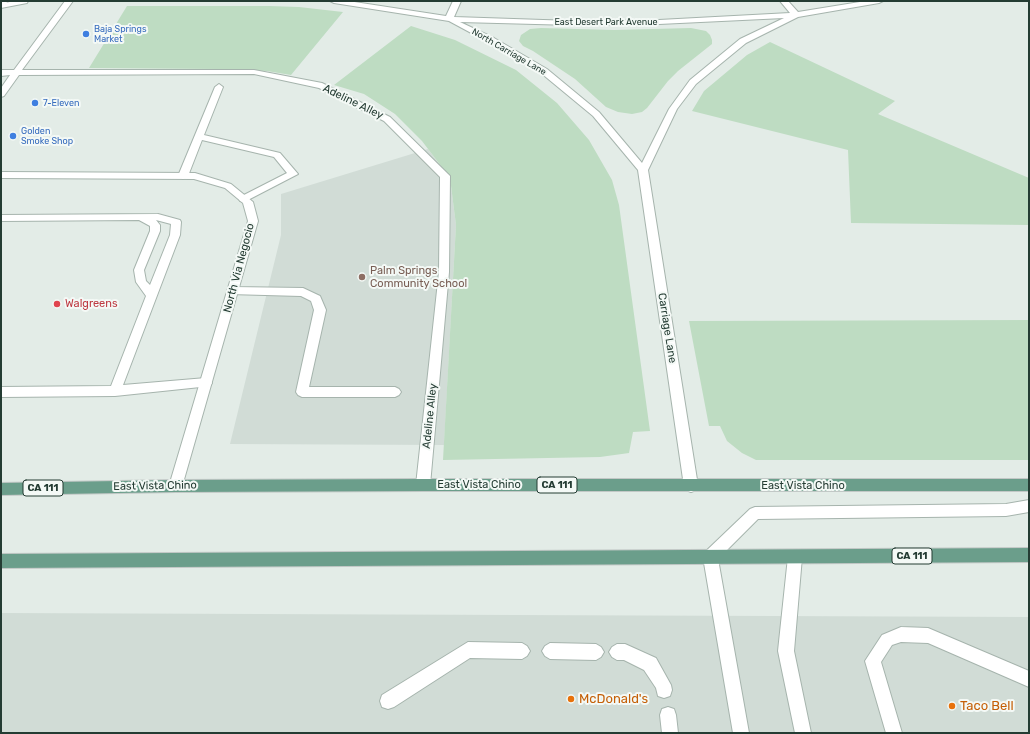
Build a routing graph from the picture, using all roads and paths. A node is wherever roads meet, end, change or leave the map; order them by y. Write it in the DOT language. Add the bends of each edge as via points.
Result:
graph roads {
  1 [pos="5,1"];
  2 [pos="24,1"];
  3 [pos="69,1"];
  4 [pos="334,1"];
  5 [pos="457,1"];
  6 [pos="784,1"];
  7 [pos="879,1"];
  8 [pos="1,6"];
  9 [pos="796,14"];
  10 [pos="449,19"];
  11 [pos="1,73"];
  12 [pos="16,73"];
  13 [pos="219,87"];
  14 [pos="1,94"];
  15 [pos="198,136"];
  16 [pos="643,170"];
  17 [pos="1,175"];
  18 [pos="184,176"];
  19 [pos="244,199"];
  20 [pos="138,217"];
  21 [pos="1,218"];
  22 [pos="233,291"];
  23 [pos="152,295"];
  24 [pos="206,383"];
  25 [pos="114,391"];
  26 [pos="1,392"];
  27 [pos="395,392"];
  28 [pos="423,485"];
  29 [pos="1029,485"];
  30 [pos="176,486"];
  31 [pos="691,486"];
  32 [pos="1,489"];
  33 [pos="1029,506"];
  34 [pos="1029,556"];
  35 [pos="710,557"];
  36 [pos="795,557"];
  37 [pos="1,561"];
  38 [pos="522,651"];
  39 [pos="550,651"];
  40 [pos="596,652"];
  41 [pos="617,652"];
  42 [pos="1029,679"];
  43 [pos="664,690"];
  44 [pos="388,701"];
  45 [pos="668,715"];
  46 [pos="670,733"];
  47 [pos="741,733"];
  48 [pos="803,733"];
  49 [pos="894,733"];
  1 -- 8 [label="street"];
  2 -- 8 [label="street"];
  3 -- 12 [label="street"];
  4 -- 10 [label="street, East Desert Park Avenue"];
  5 -- 10 [label="street"];
  6 -- 9 [label="street"];
  7 -- 9 [label="street, East Desert Park Avenue"];
  9 -- 10 [label="street, East Desert Park Avenue" via="659,22 573,23"];
  9 -- 16 [label="street" via="743,42 693,82 673,109"];
  10 -- 16 [label="street, North Carriage Lane" via="544,71 596,114"];
  11 -- 12 [label="street, Adeline Alley"];
  12 -- 14 [label="street"];
  12 -- 28 [label="street, Adeline Alley" via="254,72 322,86 387,119 445,176 444,272"];
  13 -- 15 [label="street"];
  15 -- 18 [label="street"];
  15 -- 19 [label="street" via="277,155 293,174"];
  16 -- 31 [label="street, Carriage Lane"];
  17 -- 18 [label="street, North Via Negocio"];
  18 -- 19 [label="street, North Via Negocio" via="195,176 228,186"];
  19 -- 22 [label="street, North Via Negocio" via="248,202 253,221"];
  20 -- 21 [label="street"];
  20 -- 23 [label="street" via="156,225 139,270 140,282"];
  20 -- 23 [label="street" via="158,217 176,222 175,235"];
  22 -- 24 [label="street, North Via Negocio"];
  22 -- 27 [label="street" via="303,292 316,299 320,310 302,392"];
  23 -- 25 [label="street"];
  24 -- 25 [label="street"];
  24 -- 30 [label="street, North Via Negocio"];
  25 -- 26 [label="street"];
  28 -- 30 [label="main road, East Vista Chino / CA 111"];
  28 -- 31 [label="main road, East Vista Chino / CA 111"];
  29 -- 31 [label="main road, East Vista Chino / CA 111"];
  30 -- 32 [label="main road, East Vista Chino / CA 111"];
  33 -- 35 [label="street" via="1006,510 755,512"];
  34 -- 36 [label="main road, CA 111"];
  35 -- 36 [label="main road, CA 111"];
  35 -- 37 [label="main road, CA 111"];
  35 -- 47 [label="street"];
  36 -- 48 [label="street" via="786,651"];
  38 -- 44 [label="street" via="468,650"];
  39 -- 40 [label="street"];
  41 -- 43 [label="street" via="625,652 650,664 664,685"];
  42 -- 49 [label="street" via="928,636 902,634 887,640 874,661"];
  45 -- 46 [label="street"];
}
